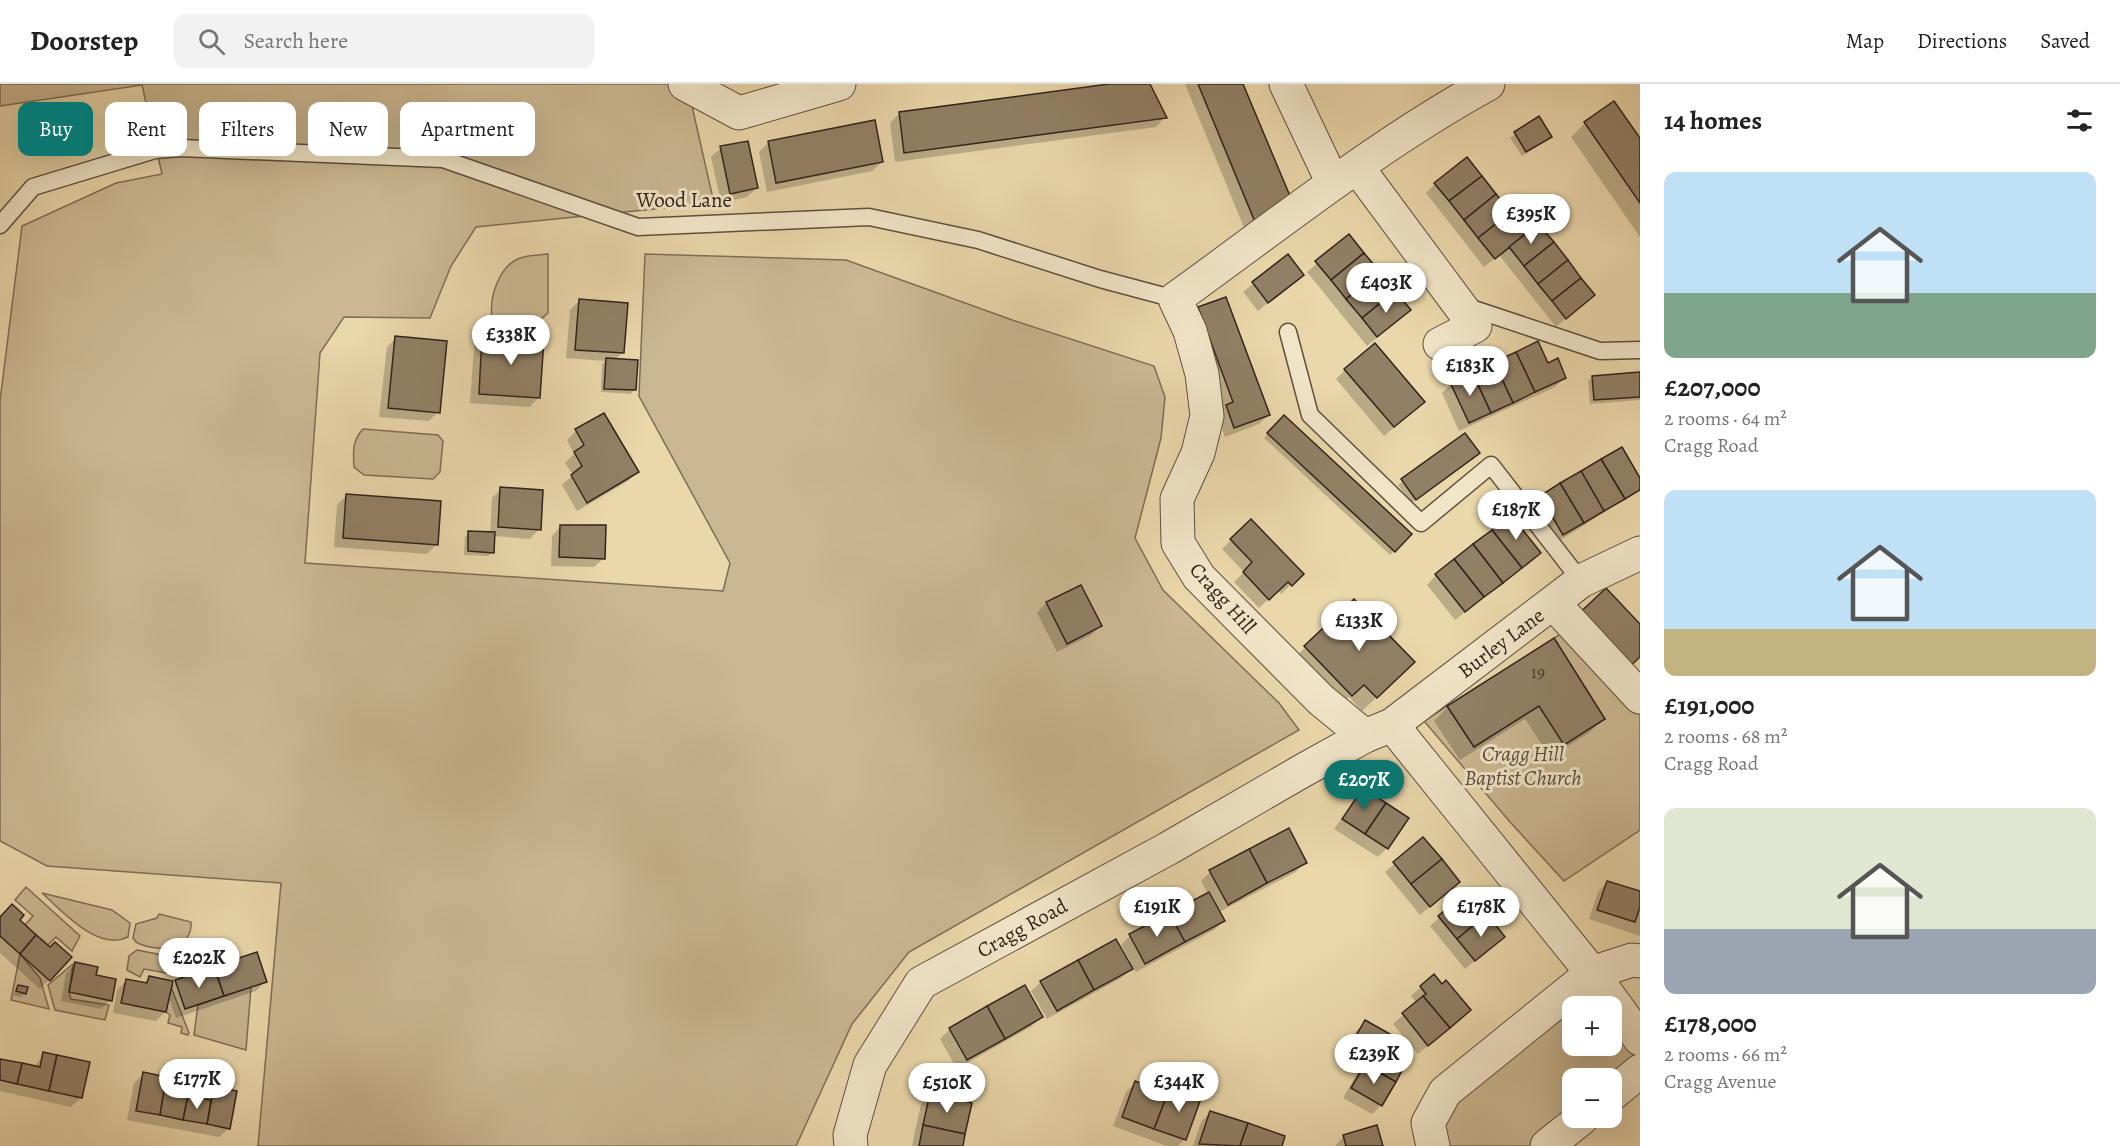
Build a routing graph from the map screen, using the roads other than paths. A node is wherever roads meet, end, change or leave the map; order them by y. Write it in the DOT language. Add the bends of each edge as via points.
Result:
graph roads {
  1 [pos="685,84"];
  2 [pos="839,84"];
  3 [pos="1286,84"];
  4 [pos="1488,84"];
  5 [pos="1345,175"];
  6 [pos="0,225"];
  7 [pos="1175,299"];
  8 [pos="1459,303"];
  9 [pos="1288,332"];
  10 [pos="1440,344"];
  11 [pos="1640,350"];
  12 [pos="1640,554"];
  13 [pos="1581,581"];
  14 [pos="1554,604"];
  15 [pos="1640,697"];
  16 [pos="1378,730"];
  17 [pos="1640,962"];
  18 [pos="1592,973"];
  19 [pos="1640,1039"];
  20 [pos="1640,1071"];
  21 [pos="1622,1086"];
  22 [pos="1570,1128"];
  23 [pos="848,1142"];
  24 [pos="1433,1146"];
  25 [pos="1547,1146"];
  1 -- 2 [label="street" via="739,113"];
  3 -- 5 [label="street"];
  4 -- 5 [label="street" via="1442,109"];
  5 -- 7 [label="street"];
  5 -- 8 [label="street"];
  6 -- 7 [label="lane, Wood Lane" via="33,187 155,150 443,159 638,227 869,217 978,240"];
  7 -- 16 [label="street, Cragg Hill" via="1190,331 1202,374 1207,416 1198,453 1177,499 1178,543 1199,577 1322,700"];
  8 -- 10 [label="street" via="1475,326"];
  8 -- 11 [label="lane" via="1599,351"];
  9 -- 13 [label="lane" via="1310,415 1421,524 1491,465"];
  12 -- 13 [label="street, Burley Lane"];
  13 -- 14 [label="street, Burley Lane"];
  14 -- 15 [label="street"];
  14 -- 16 [label="street, Burley Lane"];
  16 -- 18 [label="street, Cragg Hill"];
  16 -- 23 [label="street, Cragg Road" via="921,983 870,1065"];
  17 -- 18 [label="street" via="1632,960"];
  18 -- 19 [label="street, Cragg Hill"];
  18 -- 24 [label="street" via="1445,1092 1428,1123"];
  20 -- 21 [label="street"];
  22 -- 25 [label="street"];
}
